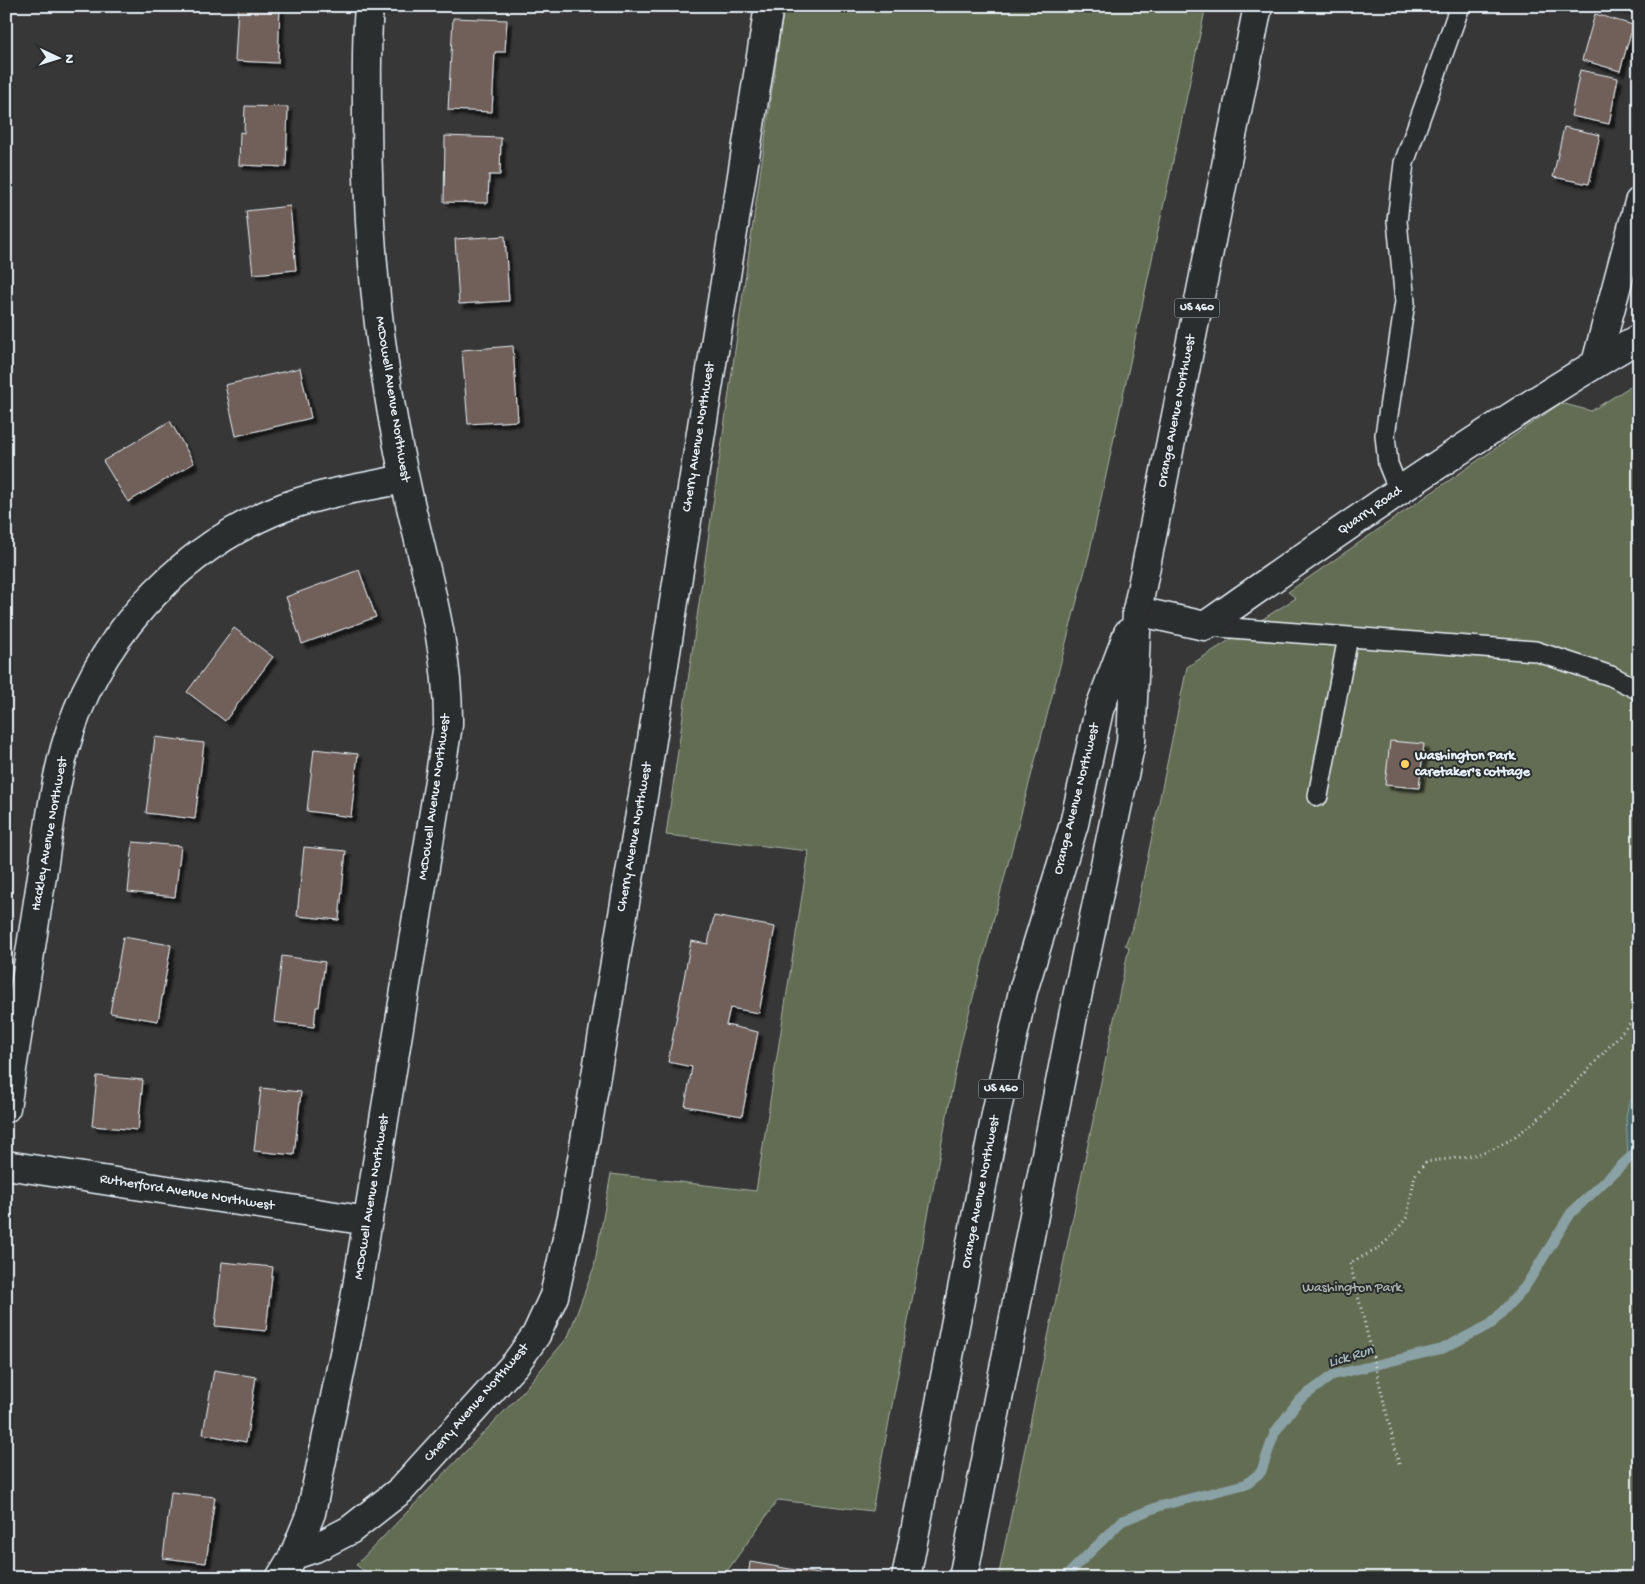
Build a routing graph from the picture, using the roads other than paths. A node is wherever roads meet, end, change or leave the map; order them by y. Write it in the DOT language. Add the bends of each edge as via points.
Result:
graph roads {
  1 [pos="369,6"];
  2 [pos="769,6"];
  3 [pos="1258,6"];
  4 [pos="1460,6"];
  5 [pos="1639,202"];
  6 [pos="1639,338"];
  7 [pos="1596,363"];
  8 [pos="404,479"];
  9 [pos="1399,491"];
  10 [pos="1137,611"];
  11 [pos="1205,626"];
  12 [pos="1348,637"];
  13 [pos="1639,690"];
  14 [pos="1318,796"];
  15 [pos="6,1108"];
  16 [pos="6,1165"];
  17 [pos="368,1221"];
  18 [pos="294,1555"];
  19 [pos="280,1578"];
  20 [pos="906,1578"];
  21 [pos="963,1578"];
  1 -- 8 [label="street, McDowell Avenue Northwest" via="366,32 367,169 372,252 385,367"];
  2 -- 18 [label="street, Cherry Avenue Northwest" via="644,790 573,1212 554,1296 536,1335 516,1363 401,1490 350,1530"];
  3 -- 10 [label="street, Orange Avenue Northwest / US 460"];
  4 -- 9 [label="lane" via="1404,163 1401,180 1397,221 1405,302 1385,436 1388,464"];
  5 -- 7 [label="street"];
  6 -- 7 [label="street, Quarry Road"];
  7 -- 9 [label="street, Quarry Road"];
  8 -- 15 [label="street, Hackley Avenue Northwest" via="325,494 272,512 224,537 173,574 142,606 110,648 84,696 65,747"];
  8 -- 17 [label="street, McDowell Avenue Northwest" via="439,623 448,725"];
  9 -- 11 [label="street, Quarry Road"];
  10 -- 11 [label="street"];
  10 -- 20 [label="street, Orange Avenue Northwest / US 460" via="1099,710 1074,824 1023,991"];
  10 -- 21 [label="street, Orange Avenue Northwest / US 460" via="1131,742"];
  11 -- 12 [label="lane"];
  12 -- 13 [label="lane" via="1535,651 1611,676"];
  12 -- 14 [label="lane"];
  16 -- 17 [label="street, Rutherford Avenue Northwest"];
  17 -- 18 [label="street, McDowell Avenue Northwest" via="311,1513"];
  18 -- 19 [label="street, McDowell Avenue Northwest"];
}
